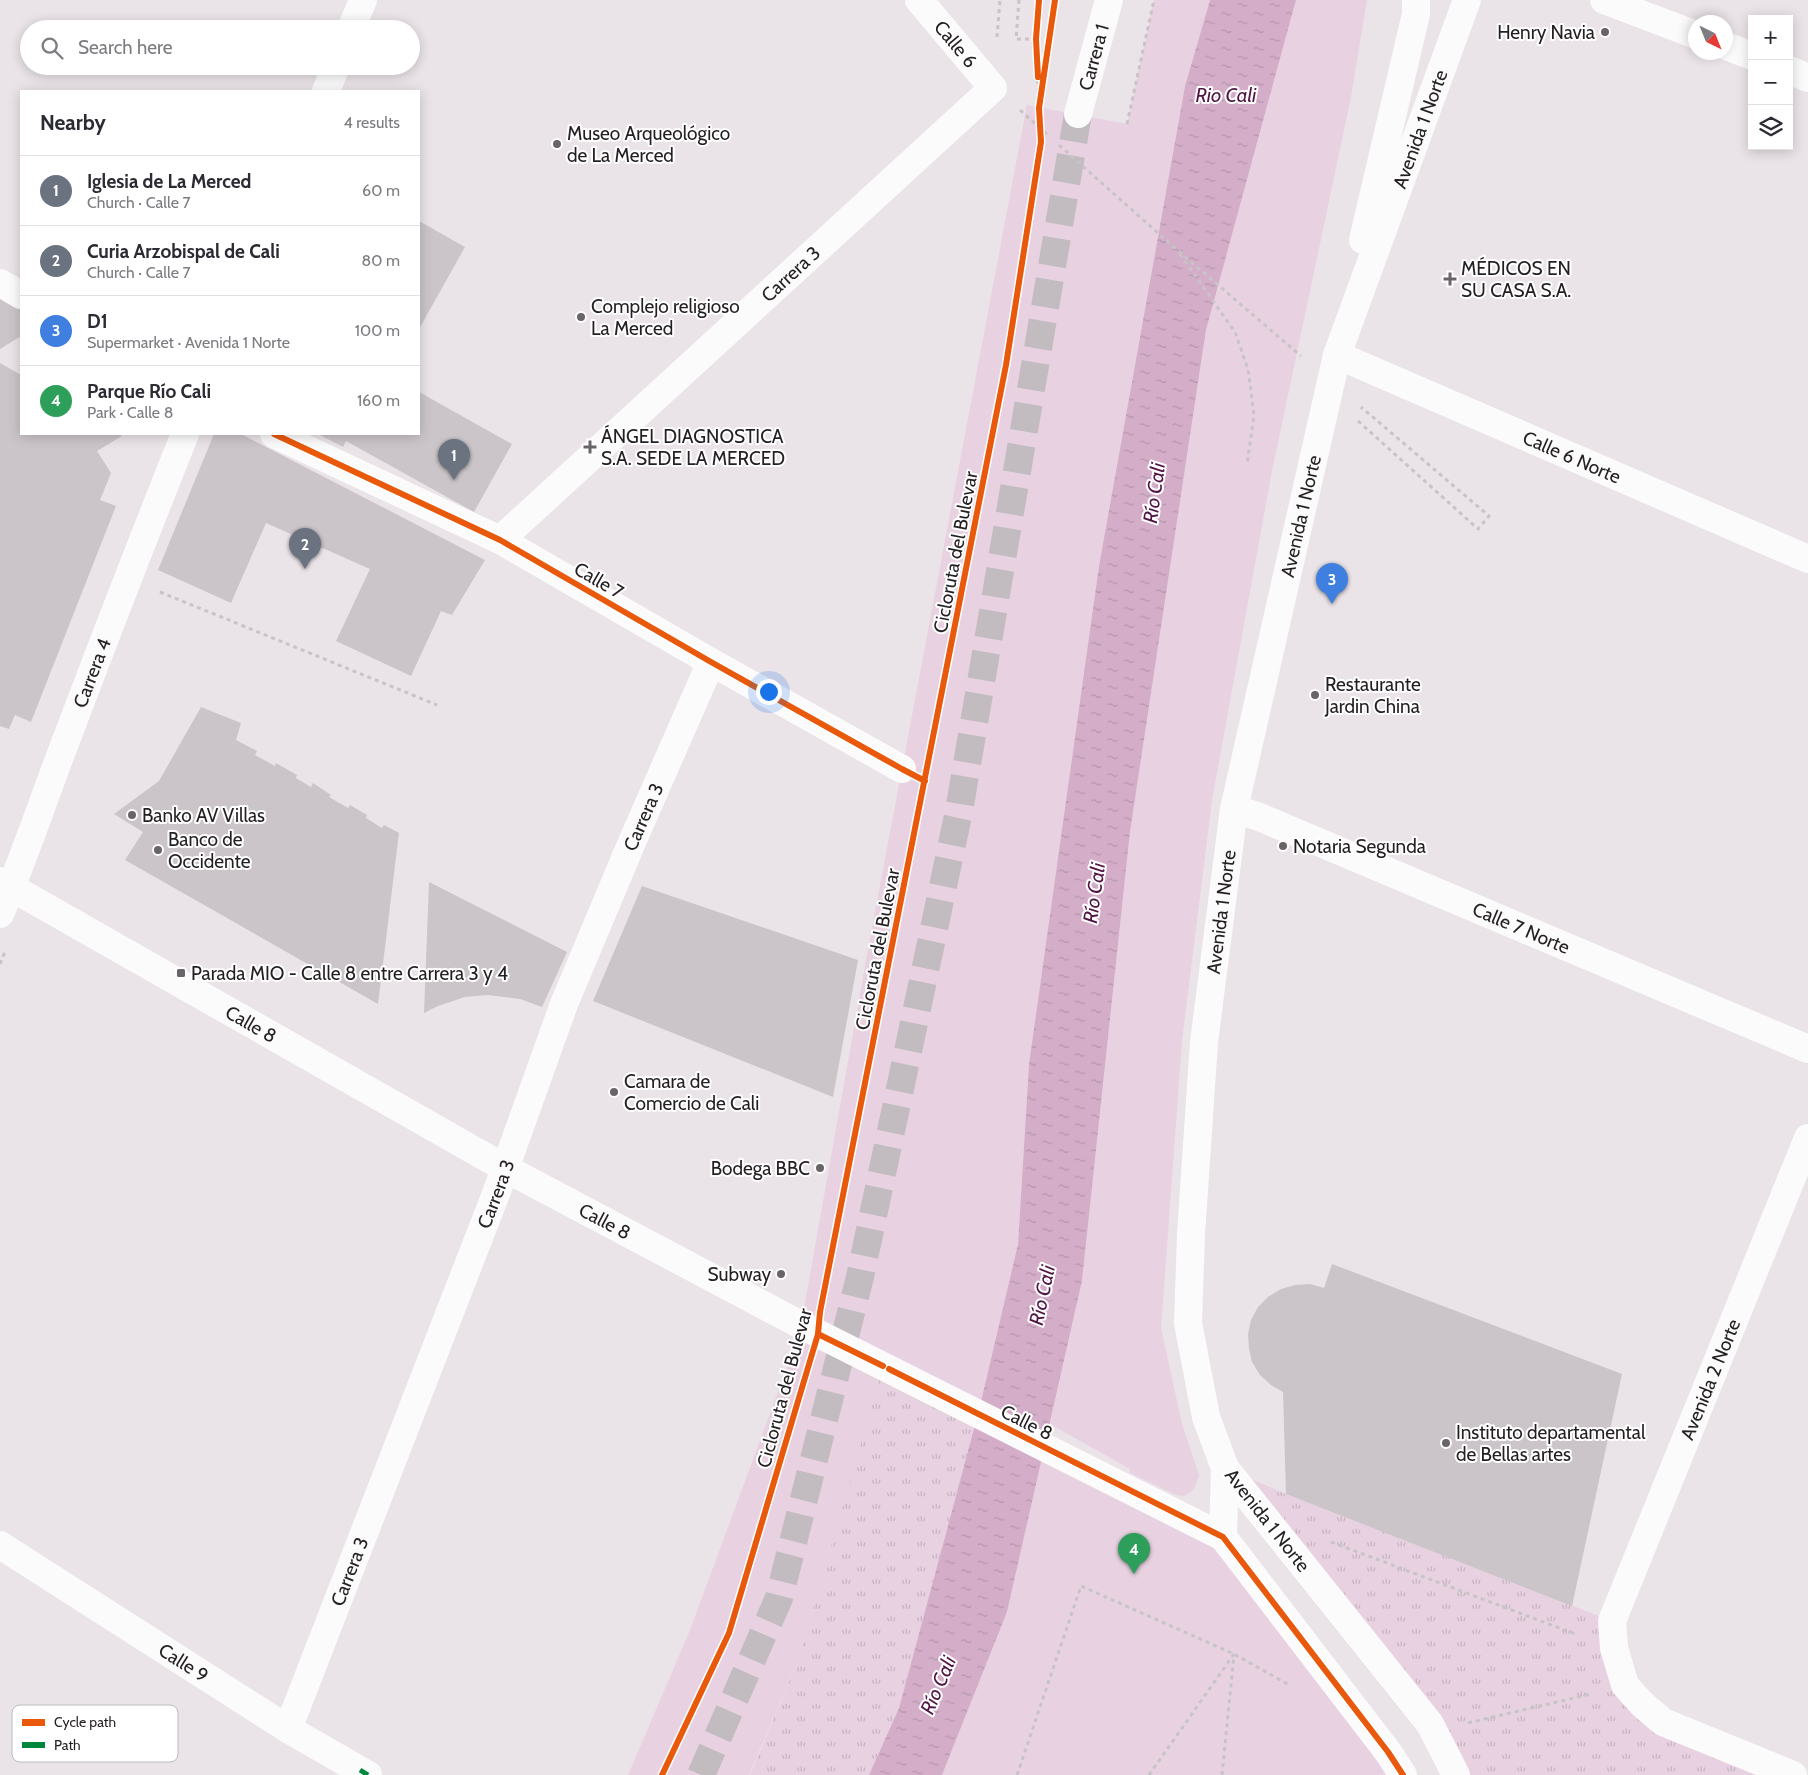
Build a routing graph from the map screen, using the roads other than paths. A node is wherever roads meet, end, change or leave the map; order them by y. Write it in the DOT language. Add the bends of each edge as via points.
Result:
graph roads {
  1 [pos="363,0"];
  2 [pos="919,0"];
  3 [pos="1091,0"];
  4 [pos="1109,0"];
  5 [pos="1416,0"];
  6 [pos="1467,0"];
  7 [pos="1604,0"];
  8 [pos="355,20"];
  9 [pos="1688,32"];
  10 [pos="1733,49"];
  11 [pos="1748,54"];
  12 [pos="1793,72"];
  13 [pos="332,75"];
  14 [pos="1808,78"];
  15 [pos="993,88"];
  16 [pos="326,90"];
  17 [pos="0,283"];
  18 [pos="20,294"];
  19 [pos="1337,355"];
  20 [pos="185,435"];
  21 [pos="276,435"];
  22 [pos="500,540"];
  23 [pos="1808,559"];
  24 [pos="711,662"];
  25 [pos="902,769"];
  26 [pos="1234,808"];
  27 [pos="6,884"];
  28 [pos="0,914"];
  29 [pos="1808,1049"];
  30 [pos="1808,1138"];
  31 [pos="506,1168"];
  32 [pos="1225,1468"];
  33 [pos="1223,1537"];
  34 [pos="0,1545"];
  35 [pos="288,1729"];
  36 [pos="362,1773"];
  37 [pos="1403,1775"];
  38 [pos="1456,1775"];
  39 [pos="1792,1775"];
  1 -- 8 [label="street"];
  2 -- 15 [label="street, Calle 6"];
  3 -- 4 [label="street, Carrera 1" via="1079,109"];
  5 -- 19 [label="street" via="1416,14"];
  6 -- 19 [label="street, Avenida 1 Norte"];
  7 -- 9 [label="street"];
  10 -- 11 [label="street"];
  12 -- 14 [label="street"];
  13 -- 16 [label="street"];
  15 -- 22 [label="street, Carrera 3"];
  17 -- 18 [label="street"];
  19 -- 23 [label="street, Calle 6 Norte"];
  19 -- 26 [label="street, Avenida 1 Norte"];
  20 -- 27 [label="street, Carrera 4"];
  21 -- 22 [label="street, Calle 7"];
  22 -- 24 [label="street, Calle 7"];
  24 -- 25 [label="street, Calle 7"];
  24 -- 31 [label="street, Carrera 3" via="564,1004"];
  26 -- 29 [label="street, Calle 7 Norte"];
  26 -- 32 [label="street, Avenida 1 Norte" via="1204,1042 1188,1323 1206,1417"];
  27 -- 28 [label="street, Carrera 4"];
  27 -- 31 [label="street, Calle 8"];
  30 -- 39 [label="street, Avenida 2 Norte" via="1612,1621 1614,1648 1625,1685 1662,1722"];
  31 -- 33 [label="street, Calle 8" via="801,1325"];
  31 -- 35 [label="street, Carrera 3"];
  32 -- 33 [label="street"];
  32 -- 38 [label="street, Avenida 1 Norte" via="1430,1724"];
  33 -- 37 [label="street"];
  34 -- 35 [label="street, Calle 9"];
  35 -- 36 [label="street, Calle 9"];
}
